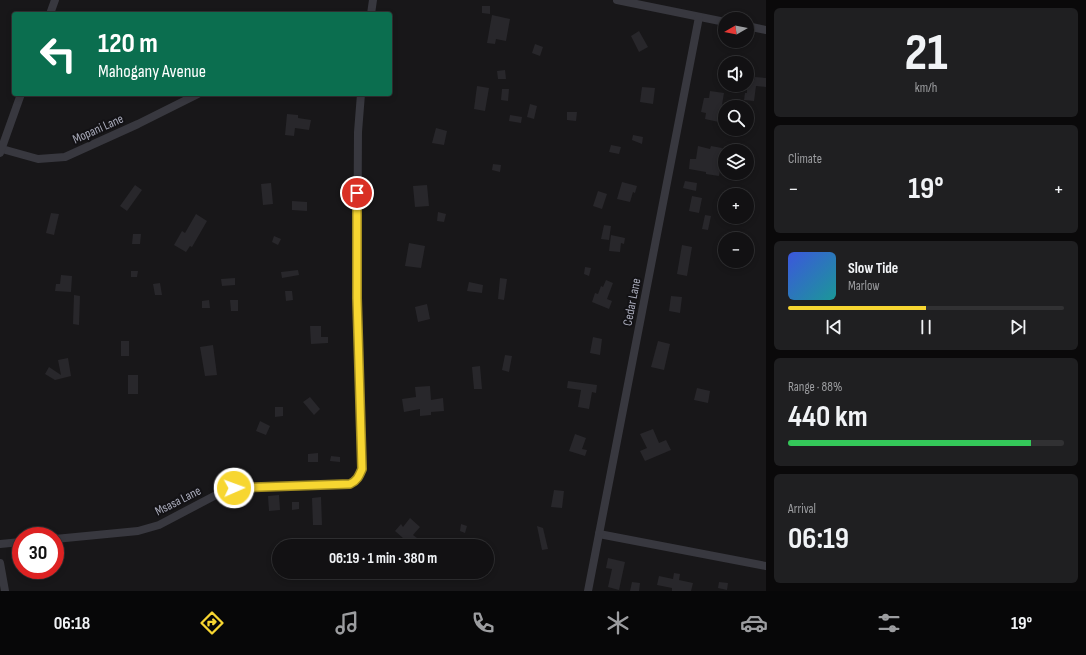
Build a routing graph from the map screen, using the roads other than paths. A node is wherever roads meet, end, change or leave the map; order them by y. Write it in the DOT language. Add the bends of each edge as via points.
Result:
graph roads {
  1 [pos="55,0"];
  2 [pos="373,0"];
  3 [pos="617,0"];
  4 [pos="51,12"];
  5 [pos="371,12"];
  6 [pos="699,17"];
  7 [pos="718,21"];
  8 [pos="754,27"];
  9 [pos="766,30"];
  10 [pos="20,96"];
  11 [pos="194,96"];
  12 [pos="361,96"];
  13 [pos="1,151"];
  14 [pos="599,534"];
  15 [pos="64,537"];
  16 [pos="12,543"];
  17 [pos="0,544"];
  18 [pos="0,563"];
  19 [pos="766,566"];
  20 [pos="5,591"];
  21 [pos="588,591"];
  1 -- 4 [label="street"];
  2 -- 5 [label="street"];
  3 -- 6 [label="street"];
  6 -- 7 [label="street"];
  6 -- 14 [label="street, Cedar Lane"];
  8 -- 9 [label="street"];
  10 -- 13 [label="street"];
  11 -- 13 [label="street, Mopani Lane" via="65,157 38,159"];
  12 -- 15 [label="street, Msasa Lane" via="358,132 357,298 362,469 359,477 350,484 234,488 160,525 138,531"];
  14 -- 19 [label="street"];
  14 -- 21 [label="street, Cedar Lane"];
  16 -- 17 [label="street"];
  18 -- 20 [label="street"];
}
